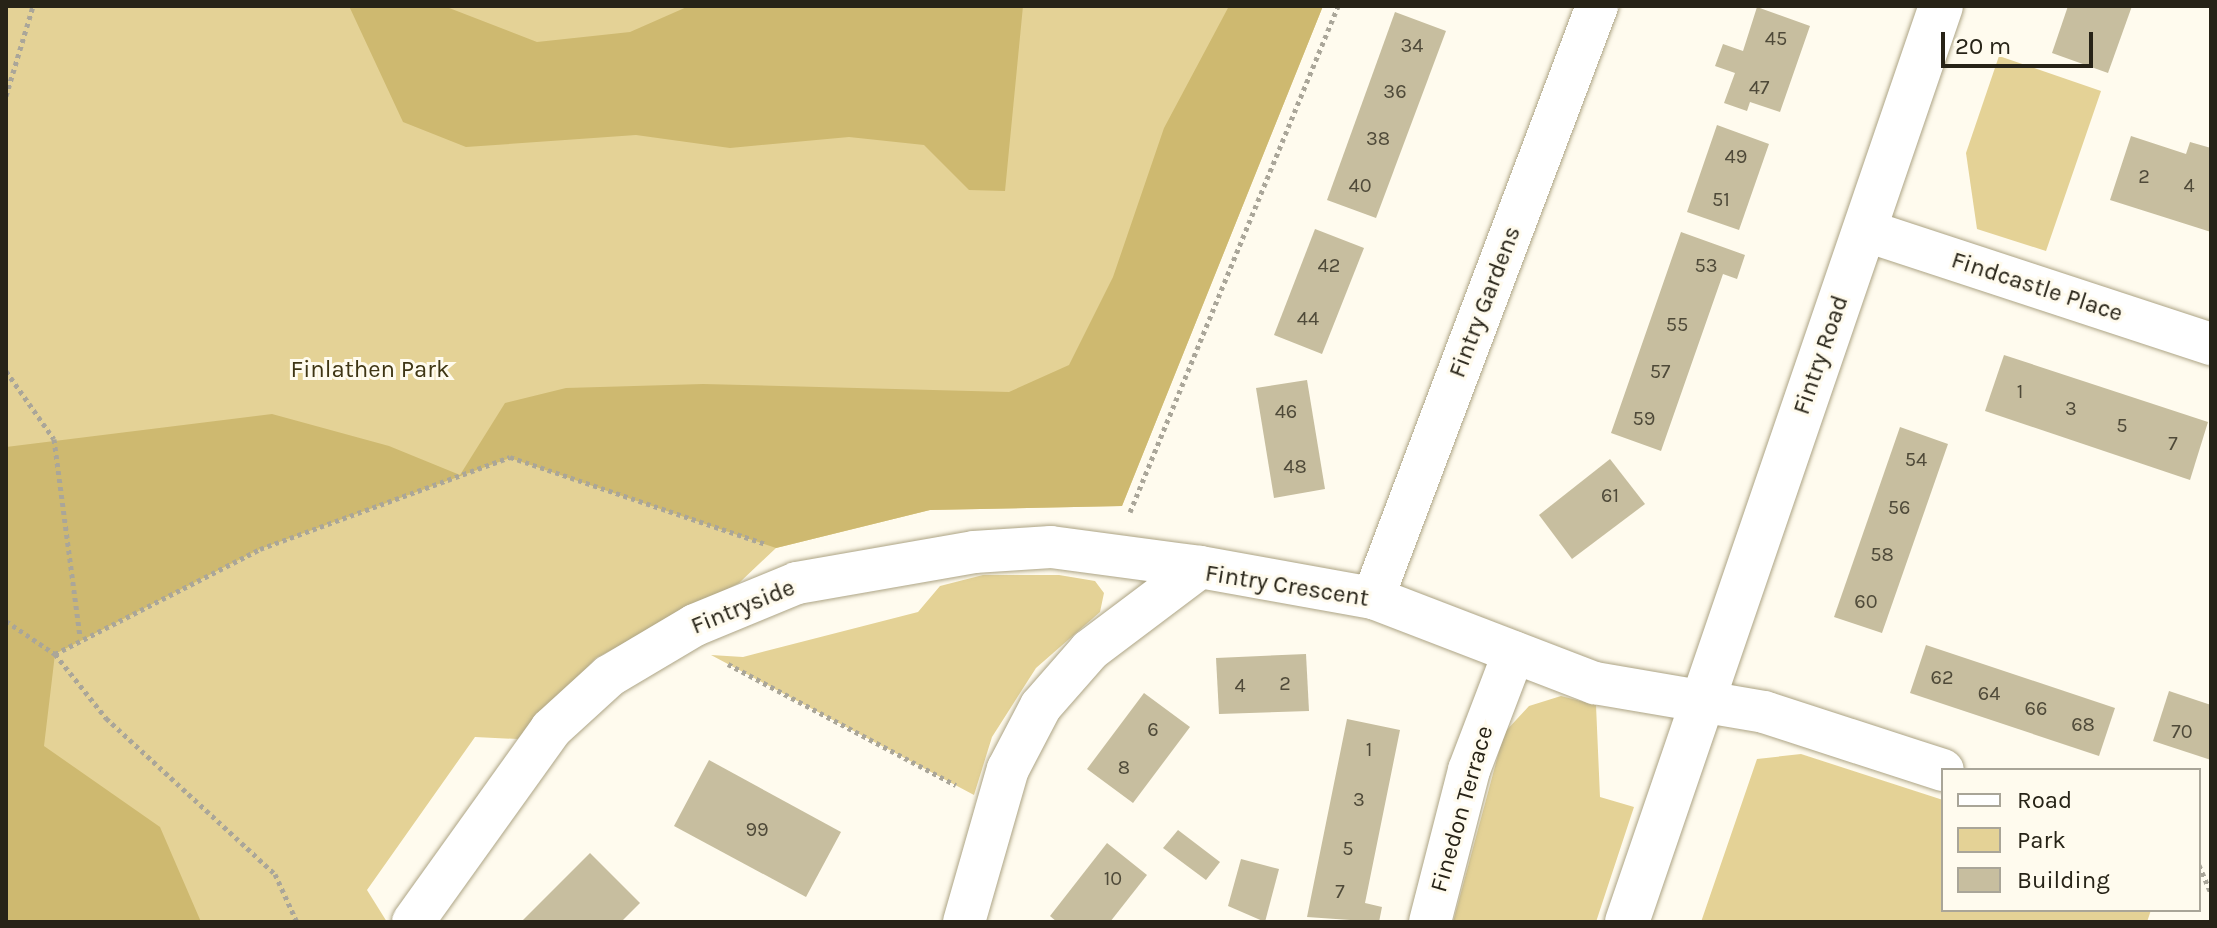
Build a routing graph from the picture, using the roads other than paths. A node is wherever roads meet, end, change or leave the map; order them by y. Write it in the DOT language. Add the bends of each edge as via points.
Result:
graph roads {
  1 [pos="1597,6"];
  2 [pos="1941,6"];
  3 [pos="1864,230"];
  4 [pos="2211,344"];
  5 [pos="1200,567"];
  6 [pos="1373,598"];
  7 [pos="1514,652"];
  8 [pos="1702,705"];
  9 [pos="1941,769"];
  10 [pos="413,922"];
  11 [pos="964,922"];
  12 [pos="1430,922"];
  13 [pos="1627,922"];
  1 -- 6 [label="street, Fintry Gardens"];
  2 -- 3 [label="street, Fintry Road"];
  3 -- 4 [label="street, Findcastle Place"];
  3 -- 8 [label="street, Fintry Road"];
  5 -- 6 [label="street, Fintry Crescent"];
  5 -- 10 [label="street, Fintryside" via="1051,547 974,552 797,583 695,625 609,676 551,729"];
  5 -- 11 [label="street, Fintry Crescent" via="1090,650 1041,706 1008,769"];
  6 -- 7 [label="street, Fintry Crescent"];
  7 -- 8 [label="street, Fintry Crescent" via="1595,683"];
  7 -- 12 [label="street, Finedon Terrace" via="1469,770"];
  8 -- 9 [label="street" via="1764,712"];
  8 -- 13 [label="street, Fintry Road"];
}
